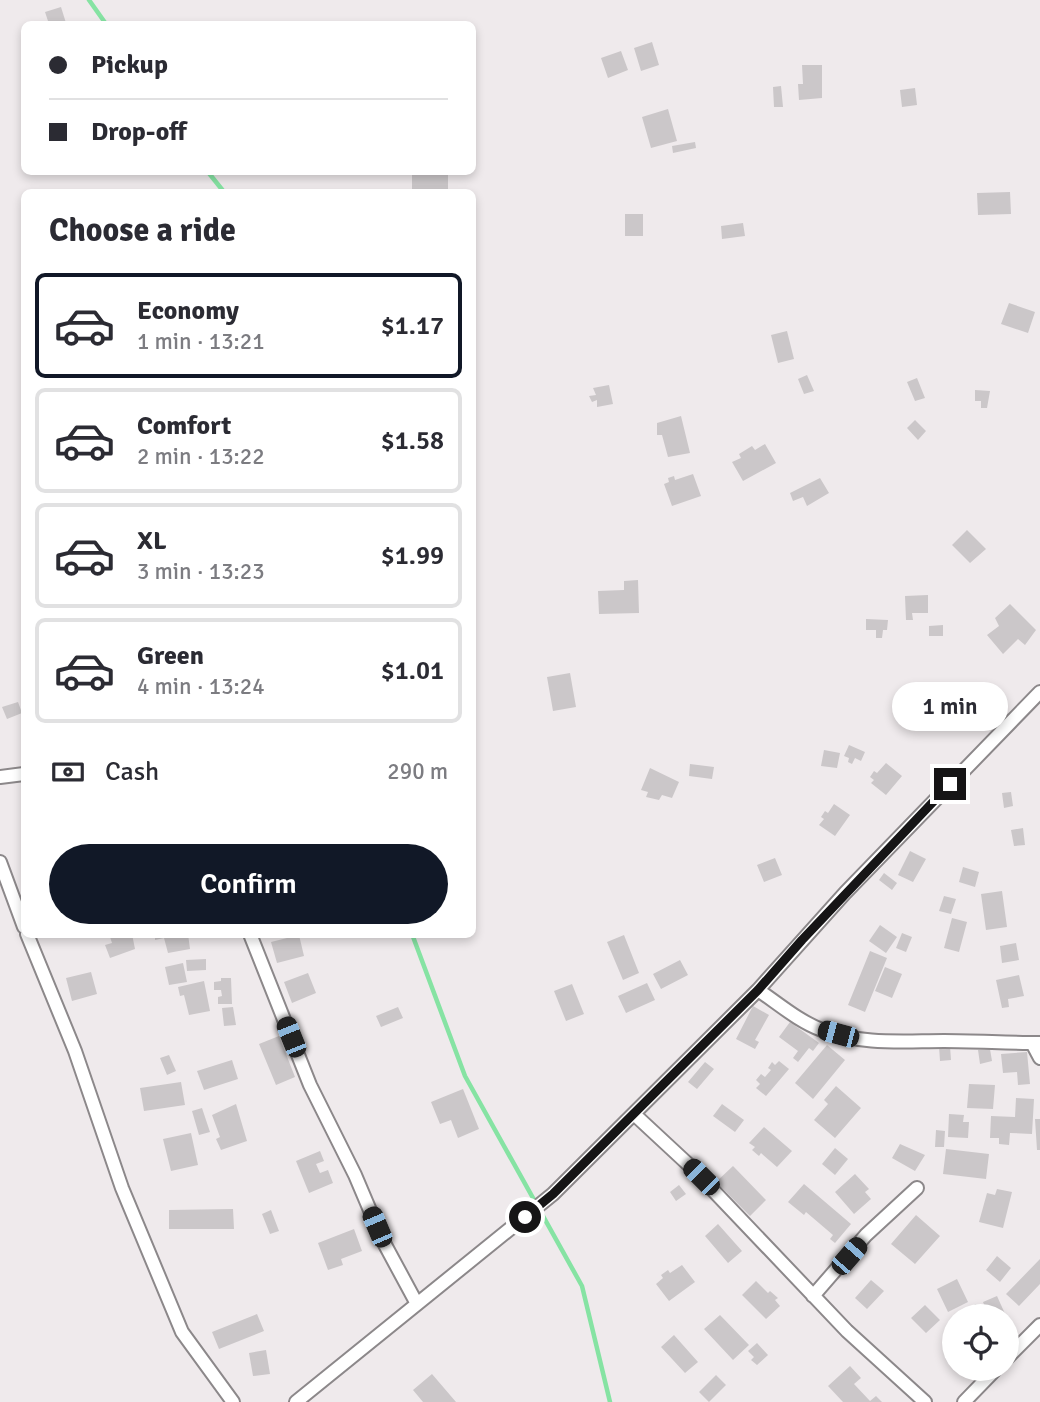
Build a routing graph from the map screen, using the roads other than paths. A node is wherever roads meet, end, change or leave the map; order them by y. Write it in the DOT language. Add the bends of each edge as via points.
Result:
graph roads {
  1 [pos="1040,692"];
  2 [pos="21,774"];
  3 [pos="0,777"];
  4 [pos="0,862"];
  5 [pos="21,919"];
  6 [pos="29,938"];
  7 [pos="252,938"];
  8 [pos="758,990"];
  9 [pos="1036,1043"];
  10 [pos="1040,1058"];
  11 [pos="634,1114"];
  12 [pos="917,1188"];
  13 [pos="813,1296"];
  14 [pos="417,1304"];
  15 [pos="1040,1325"];
  16 [pos="1019,1346"];
  17 [pos="984,1381"];
  18 [pos="233,1402"];
  19 [pos="296,1402"];
  20 [pos="925,1402"];
  21 [pos="964,1402"];
  1 -- 8 [label="street"];
  2 -- 3 [label="street"];
  4 -- 5 [label="street"];
  6 -- 18 [label="street" via="177,1321"];
  7 -- 14 [label="street" via="310,1084"];
  8 -- 9 [label="street" via="821,1030 855,1039"];
  8 -- 11 [label="street"];
  9 -- 10 [label="street"];
  11 -- 13 [label="street" via="697,1173"];
  11 -- 14 [label="street" via="553,1194"];
  12 -- 13 [label="street"];
  13 -- 20 [label="street"];
  14 -- 19 [label="street"];
  15 -- 16 [label="street"];
  17 -- 21 [label="street"];
}
